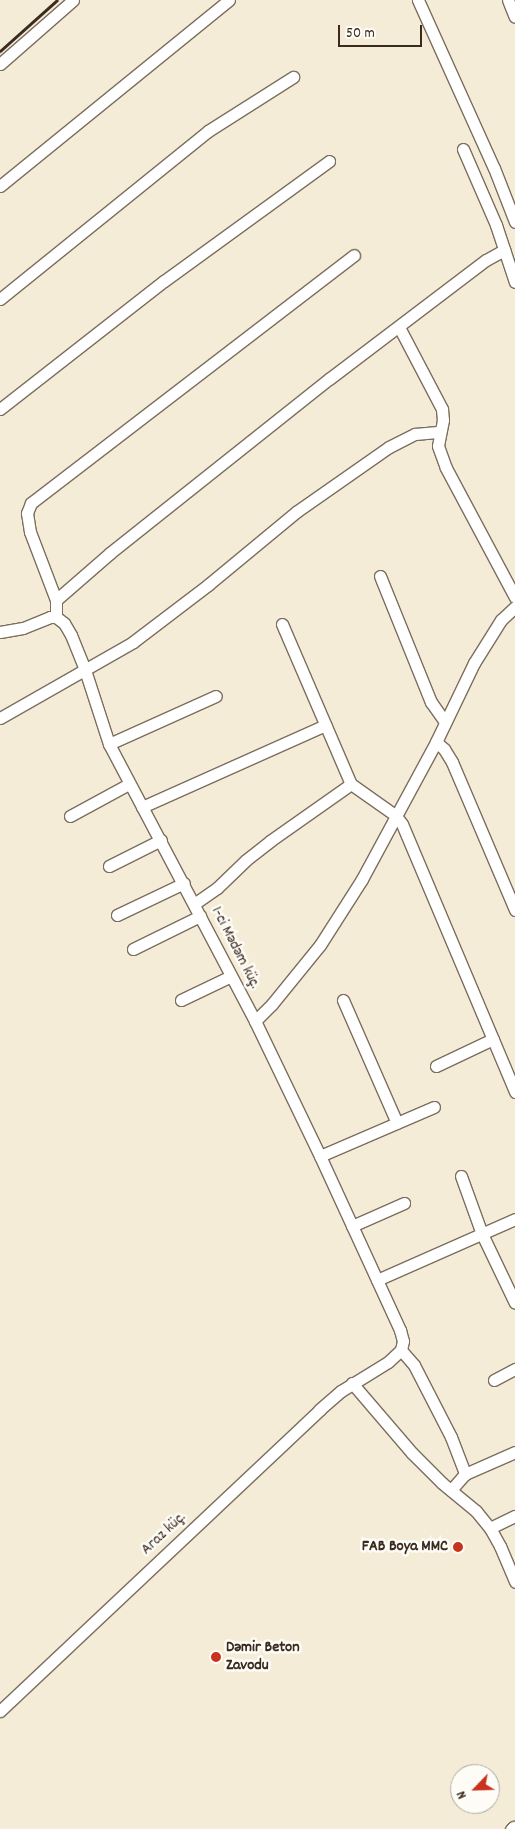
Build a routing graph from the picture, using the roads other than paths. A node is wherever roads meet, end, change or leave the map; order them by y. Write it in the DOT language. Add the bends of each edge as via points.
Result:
graph roads {
  1 [pos="73,0"];
  2 [pos="229,0"];
  3 [pos="418,0"];
  4 [pos="508,0"];
  5 [pos="515,17"];
  6 [pos="0,64"];
  7 [pos="293,77"];
  8 [pos="463,149"];
  9 [pos="329,160"];
  10 [pos="0,186"];
  11 [pos="515,222"];
  12 [pos="504,250"];
  13 [pos="354,255"];
  14 [pos="515,282"];
  15 [pos="0,299"];
  16 [pos="399,327"];
  17 [pos="0,409"];
  18 [pos="440,432"];
  19 [pos="380,576"];
  20 [pos="513,590"];
  21 [pos="56,600"];
  22 [pos="515,607"];
  23 [pos="56,617"];
  24 [pos="0,622"];
  25 [pos="282,624"];
  26 [pos="0,633"];
  27 [pos="85,670"];
  28 [pos="216,696"];
  29 [pos="0,718"];
  30 [pos="445,722"];
  31 [pos="325,725"];
  32 [pos="436,742"];
  33 [pos="109,744"];
  34 [pos="129,784"];
  35 [pos="351,784"];
  36 [pos="142,807"];
  37 [pos="395,815"];
  38 [pos="70,816"];
  39 [pos="161,840"];
  40 [pos="109,866"];
  41 [pos="184,883"];
  42 [pos="194,904"];
  43 [pos="515,910"];
  44 [pos="117,915"];
  45 [pos="200,916"];
  46 [pos="133,950"];
  47 [pos="231,976"];
  48 [pos="181,1000"];
  49 [pos="343,1000"];
  50 [pos="255,1021"];
  51 [pos="493,1039"];
  52 [pos="436,1066"];
  53 [pos="515,1092"];
  54 [pos="434,1107"];
  55 [pos="397,1123"];
  56 [pos="320,1156"];
  57 [pos="461,1176"];
  58 [pos="404,1203"];
  59 [pos="515,1219"];
  60 [pos="352,1226"];
  61 [pos="482,1234"];
  62 [pos="377,1280"];
  63 [pos="515,1303"];
  64 [pos="401,1350"];
  65 [pos="515,1369"];
  66 [pos="494,1380"];
  67 [pos="352,1383"];
  68 [pos="515,1452"];
  69 [pos="465,1474"];
  70 [pos="452,1490"];
  71 [pos="515,1516"];
  72 [pos="490,1528"];
  73 [pos="515,1582"];
  74 [pos="0,1712"];
  1 -- 6 [label="street"];
  2 -- 10 [label="street"];
  3 -- 11 [label="street"];
  4 -- 5 [label="street"];
  7 -- 15 [label="street" via="208,131"];
  8 -- 12 [label="street"];
  9 -- 17 [label="street" via="164,281"];
  12 -- 14 [label="street"];
  12 -- 16 [label="street" via="486,260"];
  13 -- 21 [label="street" via="31,503 27,513 30,532"];
  16 -- 18 [label="street" via="442,409"];
  16 -- 21 [label="street" via="118,546"];
  18 -- 20 [label="street" via="438,446 446,468"];
  18 -- 27 [label="street" via="415,434 389,447 296,512 133,642"];
  19 -- 30 [label="street" via="430,702"];
  21 -- 23 [label="street"];
  22 -- 30 [label="street" via="489,637"];
  23 -- 26 [label="street"];
  23 -- 27 [label="street, 1-ci Mədəm küç." via="71,635"];
  24 -- 26 [label="street"];
  25 -- 31 [label="street"];
  27 -- 29 [label="street"];
  27 -- 33 [label="street, 1-ci Mədəm küç."];
  28 -- 33 [label="street"];
  30 -- 32 [label="street"];
  31 -- 35 [label="street"];
  31 -- 36 [label="street"];
  32 -- 37 [label="street"];
  32 -- 43 [label="street" via="452,762"];
  33 -- 34 [label="street, 1-ci Mədəm küç."];
  34 -- 36 [label="street, 1-ci Mədəm küç."];
  34 -- 38 [label="street"];
  35 -- 37 [label="street"];
  35 -- 42 [label="street" via="270,841"];
  36 -- 39 [label="street, 1-ci Mədəm küç."];
  37 -- 50 [label="street" via="362,879 320,945"];
  37 -- 51 [label="street"];
  39 -- 40 [label="street"];
  39 -- 41 [label="street, 1-ci Mədəm küç."];
  41 -- 42 [label="street, 1-ci Mədəm küç."];
  41 -- 44 [label="street"];
  42 -- 45 [label="street, 1-ci Mədəm küç."];
  45 -- 46 [label="street"];
  45 -- 47 [label="street, 1-ci Mədəm küç."];
  47 -- 48 [label="street"];
  47 -- 50 [label="street, 1-ci Mədəm küç."];
  49 -- 55 [label="street"];
  50 -- 56 [label="street, 1-ci Mədəm küç."];
  51 -- 52 [label="street"];
  51 -- 53 [label="street"];
  54 -- 55 [label="street"];
  55 -- 56 [label="street"];
  56 -- 60 [label="street, 1-ci Mədəm küç."];
  57 -- 61 [label="street"];
  58 -- 60 [label="street"];
  59 -- 61 [label="street"];
  60 -- 62 [label="street, 1-ci Mədəm küç."];
  61 -- 62 [label="street"];
  61 -- 63 [label="street"];
  62 -- 64 [label="street, 1-ci Mədəm küç." via="400,1330"];
  64 -- 67 [label="street, Araz küç." via="388,1362"];
  64 -- 69 [label="street" via="414,1365 451,1437"];
  65 -- 66 [label="street"];
  67 -- 70 [label="street" via="412,1453"];
  67 -- 74 [label="street, Araz küç." via="319,1410"];
  68 -- 69 [label="street"];
  69 -- 70 [label="street"];
  70 -- 72 [label="street"];
  71 -- 72 [label="street"];
  72 -- 73 [label="street"];
}
